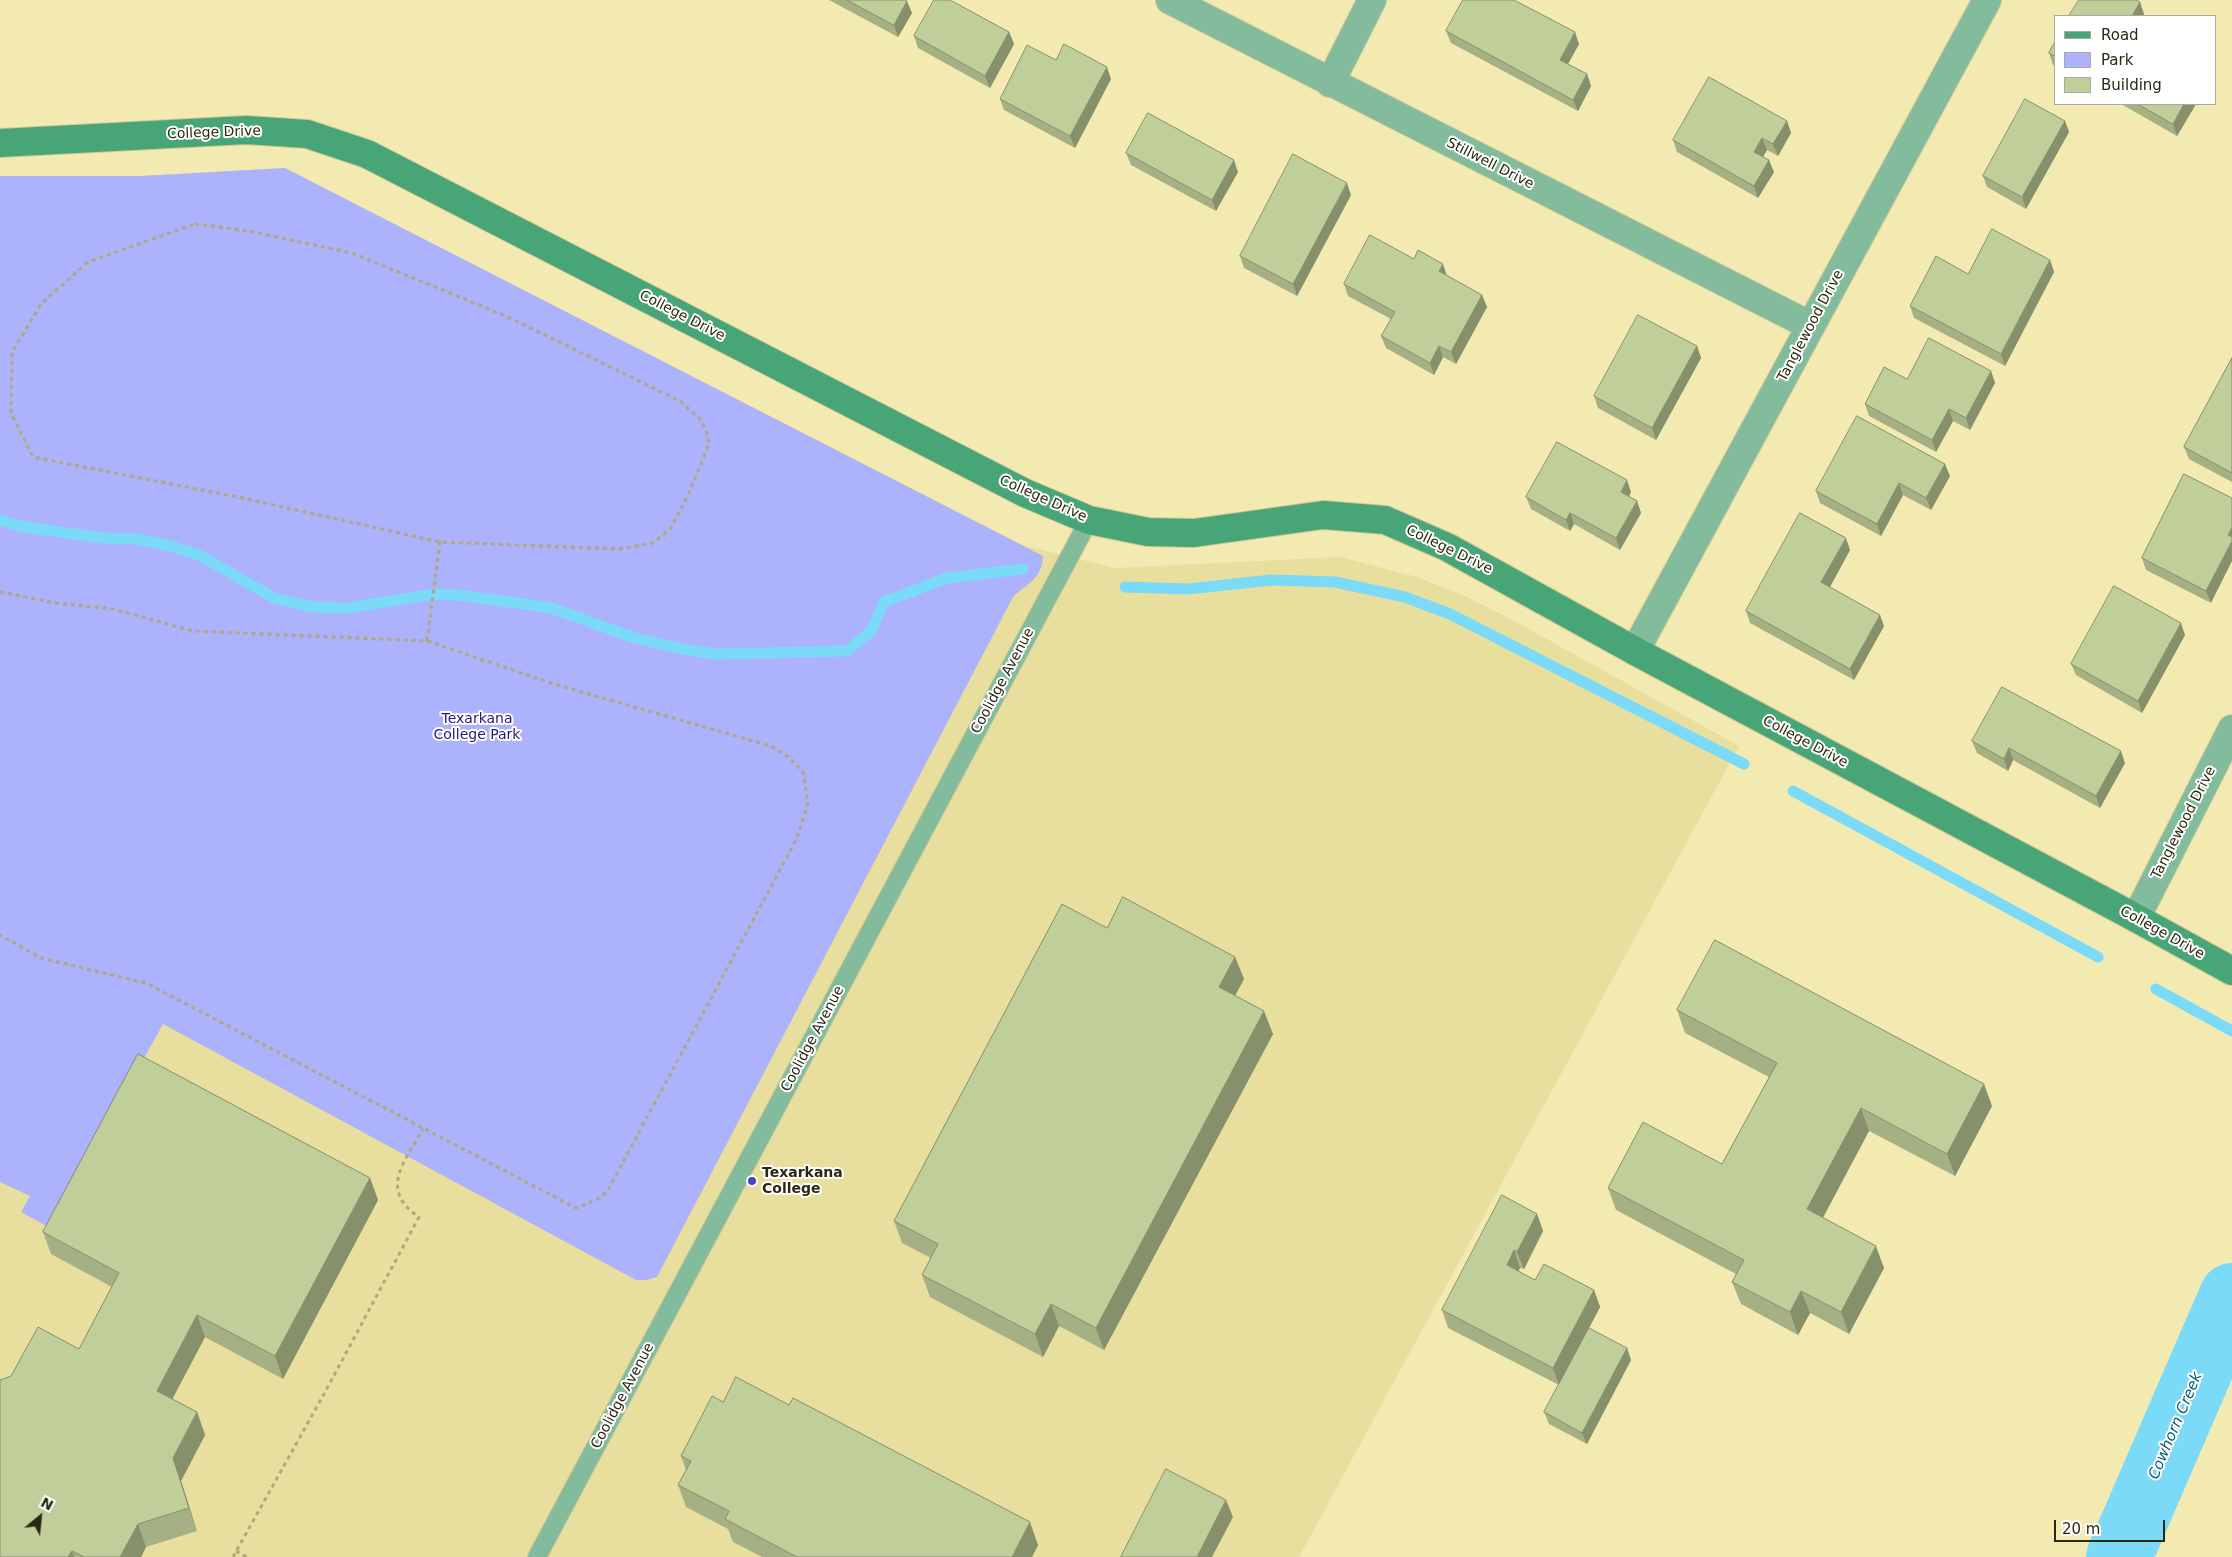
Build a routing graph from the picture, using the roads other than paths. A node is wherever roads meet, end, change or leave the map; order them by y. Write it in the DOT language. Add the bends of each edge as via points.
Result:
graph roads {
  1 [pos="1170,0"];
  2 [pos="1372,0"];
  3 [pos="1987,0"];
  4 [pos="1330,83"];
  5 [pos="0,143"];
  6 [pos="1811,326"];
  7 [pos="1089,520"];
  8 [pos="1635,651"];
  9 [pos="2232,729"];
  10 [pos="2136,918"];
  11 [pos="2232,971"];
  12 [pos="537,1557"];
  1 -- 4 [label="street, Stillwell Drive"];
  2 -- 4 [label="street"];
  3 -- 6 [label="street, Tanglewood Drive"];
  4 -- 6 [label="street, Stillwell Drive"];
  5 -- 7 [label="street, College Drive" via="246,130 308,134 367,154 1016,489"];
  6 -- 8 [label="street, Tanglewood Drive"];
  7 -- 8 [label="street, College Drive" via="1148,532 1194,533 1323,515 1385,520 1448,546"];
  7 -- 12 [label="lane, Coolidge Avenue"];
  8 -- 10 [label="street, College Drive"];
  9 -- 10 [label="street, Tanglewood Drive"];
  10 -- 11 [label="street, College Drive"];
}
